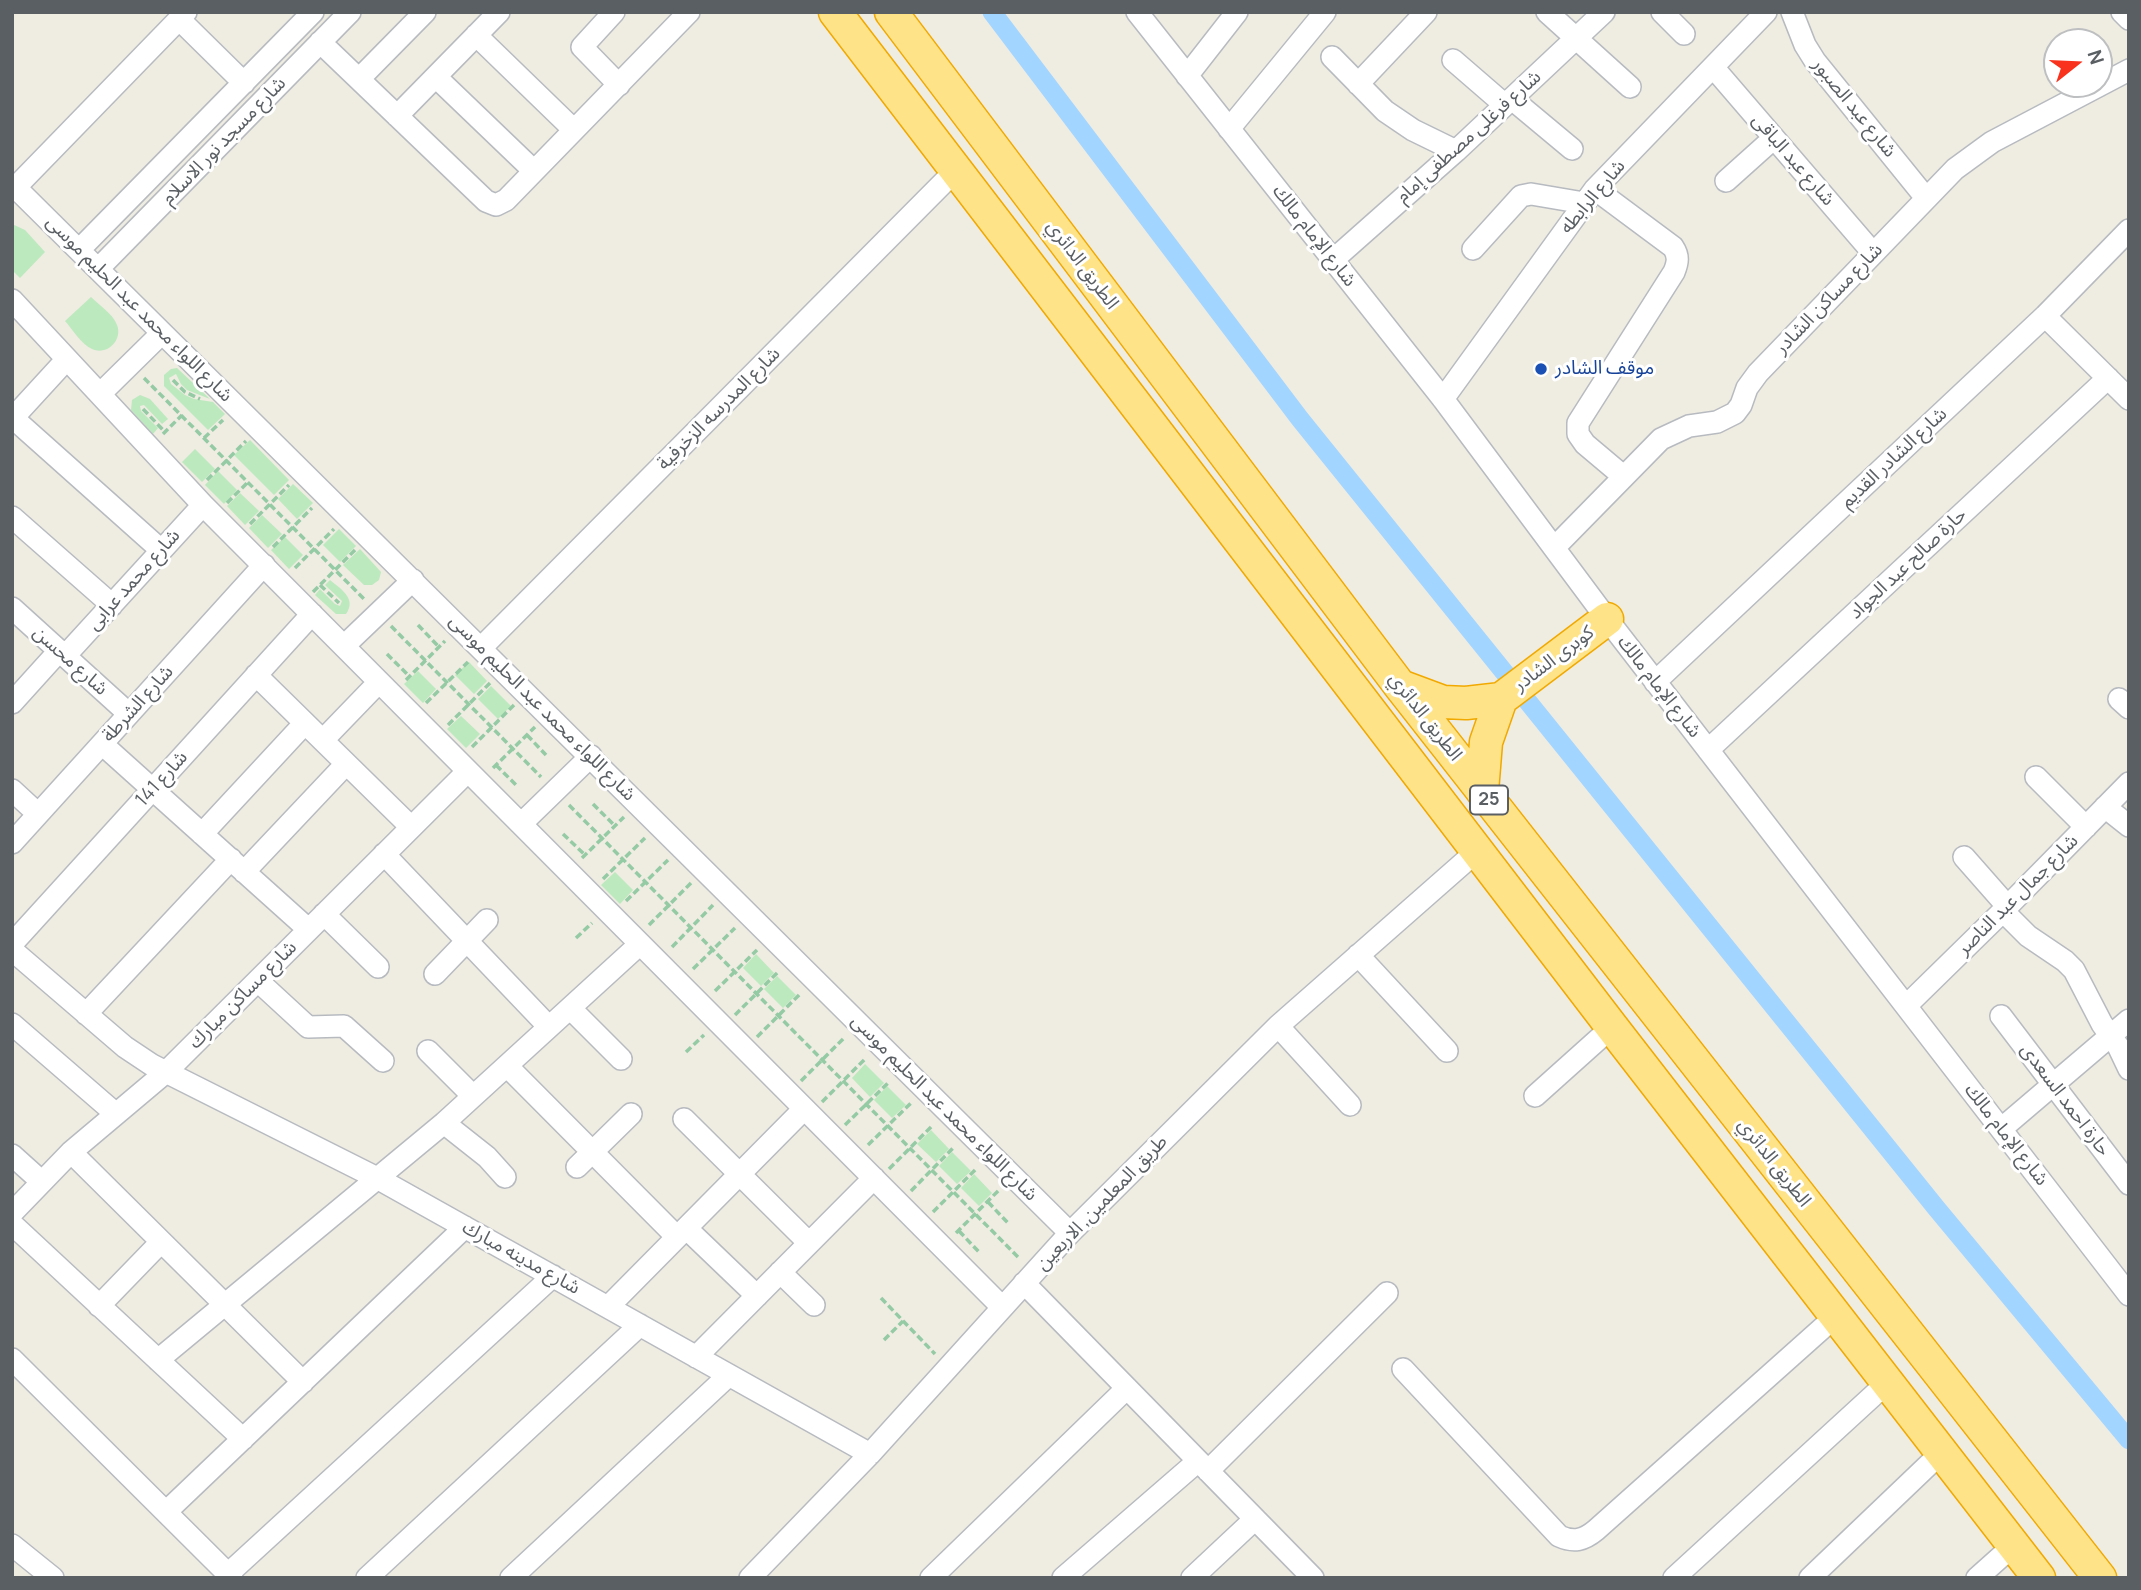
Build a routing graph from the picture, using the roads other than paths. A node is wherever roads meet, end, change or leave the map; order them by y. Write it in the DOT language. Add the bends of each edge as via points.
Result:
graph roads {
  1 [pos="313,12"];
  2 [pos="350,12"];
  3 [pos="425,12"];
  4 [pos="499,12"];
  5 [pos="689,12"];
  6 [pos="874,12"];
  7 [pos="891,12"];
  8 [pos="1137,12"];
  9 [pos="1237,12"];
  10 [pos="1325,12"];
  11 [pos="1426,12"];
  12 [pos="1547,12"];
  13 [pos="1604,12"];
  14 [pos="1662,12"];
  15 [pos="1766,12"];
  16 [pos="1792,12"];
  17 [pos="2122,12"];
  18 [pos="183,16"];
  19 [pos="603,16"];
  20 [pos="840,19"];
  21 [pos="2129,19"];
  22 [pos="1684,34"];
  23 [pos="476,35"];
  24 [pos="1575,40"];
  25 [pos="320,42"];
  26 [pos="1332,57"];
  27 [pos="1453,60"];
  28 [pos="929,63"];
  29 [pos="1713,67"];
  30 [pos="2129,70"];
  31 [pos="1187,76"];
  32 [pos="436,77"];
  33 [pos="359,79"];
  34 [pos="244,83"];
  35 [pos="1359,84"];
  36 [pos="619,85"];
  37 [pos="1630,87"];
  38 [pos="897,93"];
  39 [pos="1508,102"];
  40 [pos="397,116"];
  41 [pos="1229,129"];
  42 [pos="574,130"];
  43 [pos="1774,138"];
  44 [pos="1572,149"];
  45 [pos="1456,151"];
  46 [pos="957,169"];
  47 [pos="534,171"];
  48 [pos="1726,181"];
  49 [pos="13,188"];
  50 [pos="1590,196"];
  51 [pos="1926,198"];
  52 [pos="2129,230"];
  53 [pos="79,250"];
  54 [pos="1473,250"];
  55 [pos="1873,254"];
  56 [pos="1333,260"];
  57 [pos="98,269"];
  58 [pos="13,302"];
  59 [pos="2045,316"];
  60 [pos="162,333"];
  61 [pos="67,359"];
  62 [pos="2121,385"];
  63 [pos="100,394"];
  64 [pos="1443,399"];
  65 [pos="13,418"];
  66 [pos="1623,476"];
  67 [pos="203,505"];
  68 [pos="12,517"];
  69 [pos="1554,548"];
  70 [pos="161,550"];
  71 [pos="261,563"];
  72 [pos="413,580"];
  73 [pos="112,605"];
  74 [pos="12,608"];
  75 [pos="307,609"];
  76 [pos="1607,619"];
  77 [pos="344,646"];
  78 [pos="481,648"];
  79 [pos="62,654"];
  80 [pos="256,675"];
  81 [pos="1655,682"];
  82 [pos="1400,686"];
  83 [pos="386,688"];
  84 [pos="1501,699"];
  85 [pos="13,700"];
  86 [pos="129,714"];
  87 [pos="305,723"];
  88 [pos="323,740"];
  89 [pos="102,744"];
  90 [pos="1707,750"];
  91 [pos="592,757"];
  92 [pos="346,764"];
  93 [pos="468,771"];
  94 [pos="2036,777"];
  95 [pos="2129,783"];
  96 [pos="153,789"];
  97 [pos="12,790"];
  98 [pos="1482,791"];
  99 [pos="2105,807"];
  100 [pos="38,814"];
  101 [pos="521,824"];
  102 [pos="2129,826"];
  103 [pos="411,827"];
  104 [pos="2086,827"];
  105 [pos="202,834"];
  106 [pos="12,843"];
  107 [pos="1478,851"];
  108 [pos="384,854"];
  109 [pos="1964,857"];
  110 [pos="237,866"];
  111 [pos="2006,909"];
  112 [pos="324,914"];
  113 [pos="487,920"];
  114 [pos="308,929"];
  115 [pos="467,941"];
  116 [pos="638,941"];
  117 [pos="12,944"];
  118 [pos="12,950"];
  119 [pos="1358,956"];
  120 [pos="378,967"];
  121 [pos="435,974"];
  122 [pos="258,981"];
  123 [pos="1906,1006"];
  124 [pos="570,1008"];
  125 [pos="86,1014"];
  126 [pos="2001,1016"];
  127 [pos="2129,1020"];
  128 [pos="12,1024"];
  129 [pos="1278,1026"];
  130 [pos="549,1027"];
  131 [pos="1612,1027"];
  132 [pos="2110,1034"];
  133 [pos="428,1051"];
  134 [pos="1447,1051"];
  135 [pos="621,1059"];
  136 [pos="383,1061"];
  137 [pos="507,1066"];
  138 [pos="2129,1069"];
  139 [pos="166,1072"];
  140 [pos="2052,1083"];
  141 [pos="473,1096"];
  142 [pos="1535,1096"];
  143 [pos="1350,1105"];
  144 [pos="807,1111"];
  145 [pos="116,1114"];
  146 [pos="631,1114"];
  147 [pos="684,1119"];
  148 [pos="444,1123"];
  149 [pos="2000,1129"];
  150 [pos="71,1152"];
  151 [pos="593,1152"];
  152 [pos="12,1155"];
  153 [pos="577,1167"];
  154 [pos="739,1174"];
  155 [pos="505,1177"];
  156 [pos="377,1178"];
  157 [pos="875,1180"];
  158 [pos="43,1182"];
  159 [pos="2129,1184"];
  160 [pos="12,1213"];
  161 [pos="12,1224"];
  162 [pos="465,1227"];
  163 [pos="682,1232"];
  164 [pos="1070,1233"];
  165 [pos="161,1241"];
  166 [pos="809,1243"];
  167 [pos="780,1272"];
  168 [pos="553,1276"];
  169 [pos="1029,1278"];
  170 [pos="1387,1293"];
  171 [pos="2129,1295"];
  172 [pos="757,1296"];
  173 [pos="224,1304"];
  174 [pos="814,1305"];
  175 [pos="99,1306"];
  176 [pos="608,1307"];
  177 [pos="1002,1307"];
  178 [pos="1836,1315"];
  179 [pos="640,1325"];
  180 [pos="696,1357"];
  181 [pos="12,1359"];
  182 [pos="158,1360"];
  183 [pos="1403,1369"];
  184 [pos="729,1375"];
  185 [pos="303,1382"];
  186 [pos="1888,1382"];
  187 [pos="1127,1388"];
  188 [pos="243,1439"];
  189 [pos="1942,1452"];
  190 [pos="870,1454"];
  191 [pos="1203,1466"];
  192 [pos="166,1513"];
  193 [pos="1255,1519"];
  194 [pos="12,1545"];
  195 [pos="2014,1545"];
  196 [pos="2092,1574"];
  197 [pos="230,1576"];
  198 [pos="53,1578"];
  199 [pos="367,1578"];
  200 [pos="511,1578"];
  201 [pos="750,1578"];
  202 [pos="931,1578"];
  203 [pos="1063,1578"];
  204 [pos="1192,1578"];
  205 [pos="1313,1578"];
  206 [pos="1674,1578"];
  207 [pos="1810,1578"];
  208 [pos="1977,1578"];
  209 [pos="2039,1578"];
  1 -- 34 [label="street, شارع مسجد نور الاسلام"];
  2 -- 25 [label="street, شارع مسجد نور الاسلام"];
  3 -- 33 [label="street"];
  4 -- 23 [label="street"];
  5 -- 36 [label="street"];
  6 -- 20 [label="highway" via="862,24"];
  7 -- 28 [label="highway, الطريق الدائري / 25"];
  8 -- 31 [label="street, شارع الإمام مالك"];
  9 -- 31 [label="street"];
  10 -- 41 [label="street"];
  11 -- 35 [label="street"];
  12 -- 24 [label="street"];
  13 -- 24 [label="street, شارع فرغلى مصطفى إمام"];
  14 -- 22 [label="street"];
  15 -- 29 [label="street, شارع الرابطه"];
  16 -- 51 [label="street, شارع عبد الصبور" via="1815,61"];
  17 -- 21 [label="street"];
  18 -- 34 [label="street"];
  18 -- 49 [label="street"];
  19 -- 36 [label="street" via="582,49"];
  20 -- 38 [label="highway, الطريق الدائري / 25"];
  23 -- 32 [label="street"];
  23 -- 42 [label="street"];
  24 -- 37 [label="street"];
  24 -- 39 [label="street, شارع فرغلى مصطفى إمام"];
  25 -- 33 [label="street"];
  25 -- 57 [label="street, شارع مسجد نور الاسلام"];
  26 -- 35 [label="street"];
  27 -- 39 [label="street"];
  28 -- 38 [label="highway" via="903,68 895,84"];
  28 -- 82 [label="highway, الطريق الدائري / 25"];
  29 -- 43 [label="street, شارع عبد الباقى"];
  29 -- 50 [label="street, شارع الرابطه"];
  30 -- 51 [label="street, شارع مساكن الشادر" via="1992,142"];
  31 -- 41 [label="street, شارع الإمام مالك"];
  32 -- 40 [label="street"];
  32 -- 47 [label="street"];
  33 -- 40 [label="street"];
  34 -- 53 [label="street, شارع مسجد نور الاسلام"];
  35 -- 45 [label="street" via="1398,121"];
  36 -- 42 [label="street"];
  38 -- 46 [label="highway, الطريق الدائري / 25"];
  39 -- 44 [label="street"];
  39 -- 45 [label="street, شارع فرغلى مصطفى إمام"];
  40 -- 47 [label="street" via="491,204 502,204"];
  41 -- 56 [label="street, شارع الإمام مالك"];
  42 -- 47 [label="street"];
  43 -- 48 [label="street"];
  43 -- 55 [label="street, شارع عبد الباقى"];
  45 -- 56 [label="street, شارع فرغلى مصطفى إمام"];
  46 -- 78 [label="street, شارع المدرسه الزخرفية"];
  46 -- 107 [label="highway, الطريق الدائري / 25"];
  49 -- 53 [label="street, شارع اللواء محمد عبد الحليم موسى"];
  50 -- 54 [label="street" via="1526,194"];
  50 -- 64 [label="street, شارع الرابطه"];
  50 -- 66 [label="street" via="1673,247 1678,261 1578,423 1585,444"];
  51 -- 55 [label="street, شارع مساكن الشادر"];
  52 -- 59 [label="street, شارع الشادر القديم"];
  53 -- 57 [label="street, شارع اللواء محمد عبد الحليم موسى"];
  55 -- 66 [label="street, شارع مساكن الشادر" via="1758,373 1735,413 1670,433"];
  56 -- 64 [label="street, شارع الإمام مالك"];
  57 -- 60 [label="street, شارع اللواء محمد عبد الحليم موسى"];
  58 -- 61 [label="street"];
  59 -- 62 [label="street"];
  59 -- 81 [label="street, شارع الشادر القديم"];
  60 -- 63 [label="street"];
  60 -- 72 [label="street, شارع اللواء محمد عبد الحليم موسى"];
  61 -- 63 [label="street"];
  61 -- 65 [label="street"];
  62 -- 90 [label="street, حارة صالح عبد الجواد"];
  63 -- 67 [label="street"];
  64 -- 69 [label="street, شارع الإمام مالك"];
  65 -- 70 [label="street"];
  66 -- 69 [label="street, شارع مساكن الشادر"];
  67 -- 70 [label="street, شارع محمد عرابى"];
  67 -- 71 [label="street"];
  68 -- 73 [label="street"];
  69 -- 76 [label="street, شارع الإمام مالك"];
  70 -- 73 [label="street, شارع محمد عرابى"];
  71 -- 75 [label="street"];
  71 -- 86 [label="street, شارع الشرطة"];
  72 -- 77 [label="street"];
  72 -- 78 [label="street, شارع اللواء محمد عبد الحليم موسى"];
  73 -- 79 [label="street, شارع محمد عرابى"];
  74 -- 79 [label="street, شارع محسن"];
  75 -- 77 [label="street"];
  75 -- 80 [label="street, شارع 141"];
  76 -- 81 [label="street, شارع الإمام مالك"];
  76 -- 84 [label="highway, كوبرى الشادر"];
  77 -- 83 [label="street"];
  78 -- 91 [label="street, شارع اللواء محمد عبد الحليم موسى"];
  79 -- 85 [label="street, شارع محمد عرابى"];
  79 -- 86 [label="street, شارع محسن"];
  80 -- 87 [label="street"];
  80 -- 96 [label="street, شارع 141"];
  81 -- 90 [label="street, شارع الإمام مالك"];
  82 -- 84 [label="highway, كوبرى الشادر" via="1443,702"];
  82 -- 98 [label="highway, الطريق الدائري / 25"];
  83 -- 88 [label="street"];
  83 -- 93 [label="street"];
  84 -- 98 [label="highway, كوبرى الشادر" via="1486,742"];
  86 -- 89 [label="street, شارع الشرطة"];
  87 -- 88 [label="street"];
  87 -- 105 [label="street"];
  88 -- 92 [label="street"];
  89 -- 96 [label="street"];
  89 -- 100 [label="street, شارع الشرطة"];
  90 -- 123 [label="street, شارع الإمام مالك"];
  91 -- 101 [label="street"];
  91 -- 164 [label="street, شارع اللواء محمد عبد الحليم موسى"];
  92 -- 103 [label="street"];
  92 -- 110 [label="street"];
  93 -- 101 [label="street"];
  93 -- 103 [label="street, شارع مساكن مبارك"];
  94 -- 104 [label="street"];
  95 -- 99 [label="street, شارع جمال عبد الناصر"];
  96 -- 105 [label="street"];
  96 -- 117 [label="street, شارع 141"];
  97 -- 100 [label="street"];
  98 -- 196 [label="highway, الطريق الدائري / 25"];
  99 -- 102 [label="street"];
  99 -- 104 [label="street, شارع جمال عبد الناصر"];
  100 -- 106 [label="street, شارع الشرطة"];
  101 -- 116 [label="street"];
  103 -- 108 [label="street, شارع مساكن مبارك"];
  104 -- 111 [label="street, شارع جمال عبد الناصر"];
  105 -- 110 [label="street"];
  107 -- 119 [label="street, طريق المعلمين, الاربعين"];
  107 -- 131 [label="highway, الطريق الدائري / 25"];
  108 -- 112 [label="street, شارع مساكن مبارك"];
  108 -- 115 [label="street"];
  109 -- 111 [label="street"];
  110 -- 114 [label="street"];
  110 -- 125 [label="street"];
  111 -- 123 [label="street, شارع جمال عبد الناصر"];
  111 -- 132 [label="street" via="2028,936 2074,970"];
  112 -- 114 [label="street, شارع مساكن مبارك"];
  112 -- 120 [label="street"];
  113 -- 115 [label="street"];
  114 -- 122 [label="street, شارع مساكن مبارك"];
  115 -- 121 [label="street"];
  115 -- 130 [label="street"];
  116 -- 124 [label="street"];
  116 -- 144 [label="street"];
  118 -- 125 [label="street, شارع مدينه مبارك"];
  119 -- 129 [label="street, طريق المعلمين, الاربعين"];
  119 -- 134 [label="street"];
  122 -- 136 [label="street" via="308,1027 344,1026"];
  122 -- 139 [label="street, شارع مساكن مبارك"];
  123 -- 149 [label="street, شارع الإمام مالك"];
  124 -- 130 [label="street"];
  124 -- 135 [label="street"];
  125 -- 139 [label="street, شارع مدينه مبارك"];
  126 -- 140 [label="street, حارة احمد السعدى"];
  127 -- 132 [label="street"];
  128 -- 145 [label="street"];
  129 -- 143 [label="street"];
  129 -- 164 [label="street, طريق المعلمين, الاربعين"];
  130 -- 137 [label="street"];
  131 -- 142 [label="street"];
  131 -- 178 [label="highway, الطريق الدائري / 25"];
  132 -- 138 [label="street"];
  132 -- 140 [label="street"];
  133 -- 141 [label="street"];
  137 -- 141 [label="street"];
  137 -- 151 [label="street"];
  139 -- 145 [label="street, شارع مساكن مبارك"];
  139 -- 156 [label="street, شارع مدينه مبارك"];
  140 -- 149 [label="street"];
  140 -- 159 [label="street, حارة احمد السعدى"];
  141 -- 148 [label="street"];
  144 -- 154 [label="street"];
  144 -- 157 [label="street"];
  145 -- 150 [label="street, شارع مساكن مبارك"];
  146 -- 151 [label="street"];
  147 -- 154 [label="street"];
  148 -- 155 [label="street"];
  148 -- 156 [label="street"];
  149 -- 171 [label="street, شارع الإمام مالك"];
  150 -- 158 [label="street, شارع مساكن مبارك"];
  150 -- 165 [label="street"];
  151 -- 153 [label="street"];
  151 -- 163 [label="street"];
  152 -- 158 [label="street"];
  154 -- 163 [label="street"];
  154 -- 166 [label="street"];
  156 -- 162 [label="street, شارع مدينه مبارك"];
  156 -- 173 [label="street"];
  157 -- 166 [label="street"];
  157 -- 177 [label="street"];
  158 -- 160 [label="street, شارع مساكن مبارك"];
  161 -- 175 [label="street"];
  162 -- 168 [label="street, شارع مدينه مبارك"];
  162 -- 185 [label="street"];
  163 -- 172 [label="street"];
  163 -- 176 [label="street"];
  164 -- 169 [label="street, طريق المعلمين, الاربعين"];
  165 -- 173 [label="street"];
  165 -- 175 [label="street"];
  166 -- 167 [label="street"];
  167 -- 172 [label="street"];
  167 -- 174 [label="street"];
  168 -- 176 [label="street, شارع مدينه مبارك"];
  168 -- 197 [label="street"];
  169 -- 177 [label="street, طريق المعلمين, الاربعين"];
  169 -- 187 [label="street"];
  170 -- 191 [label="street"];
  172 -- 180 [label="street"];
  173 -- 182 [label="street"];
  173 -- 185 [label="street"];
  175 -- 182 [label="street"];
  176 -- 179 [label="street, شارع مدينه مبارك"];
  177 -- 190 [label="street, طريق المعلمين, الاربعين"];
  178 -- 183 [label="street" via="1596,1530 1574,1541 1559,1536"];
  178 -- 186 [label="highway, الطريق الدائري / 25"];
  179 -- 180 [label="street, شارع مدينه مبارك"];
  179 -- 199 [label="street"];
  180 -- 184 [label="street, شارع مدينه مبارك"];
  181 -- 192 [label="street"];
  182 -- 188 [label="street"];
  184 -- 190 [label="street, شارع مدينه مبارك"];
  184 -- 200 [label="street"];
  185 -- 188 [label="street"];
  186 -- 189 [label="highway, الطريق الدائري / 25"];
  186 -- 206 [label="street"];
  187 -- 191 [label="street"];
  187 -- 202 [label="street"];
  188 -- 192 [label="street"];
  189 -- 195 [label="highway, الطريق الدائري / 25"];
  189 -- 207 [label="street"];
  190 -- 201 [label="street, طريق المعلمين, الاربعين"];
  191 -- 193 [label="street"];
  191 -- 203 [label="street"];
  192 -- 197 [label="street"];
  193 -- 204 [label="street"];
  193 -- 205 [label="street"];
  194 -- 198 [label="street"];
  195 -- 208 [label="street"];
  195 -- 209 [label="highway, الطريق الدائري / 25"];
}
